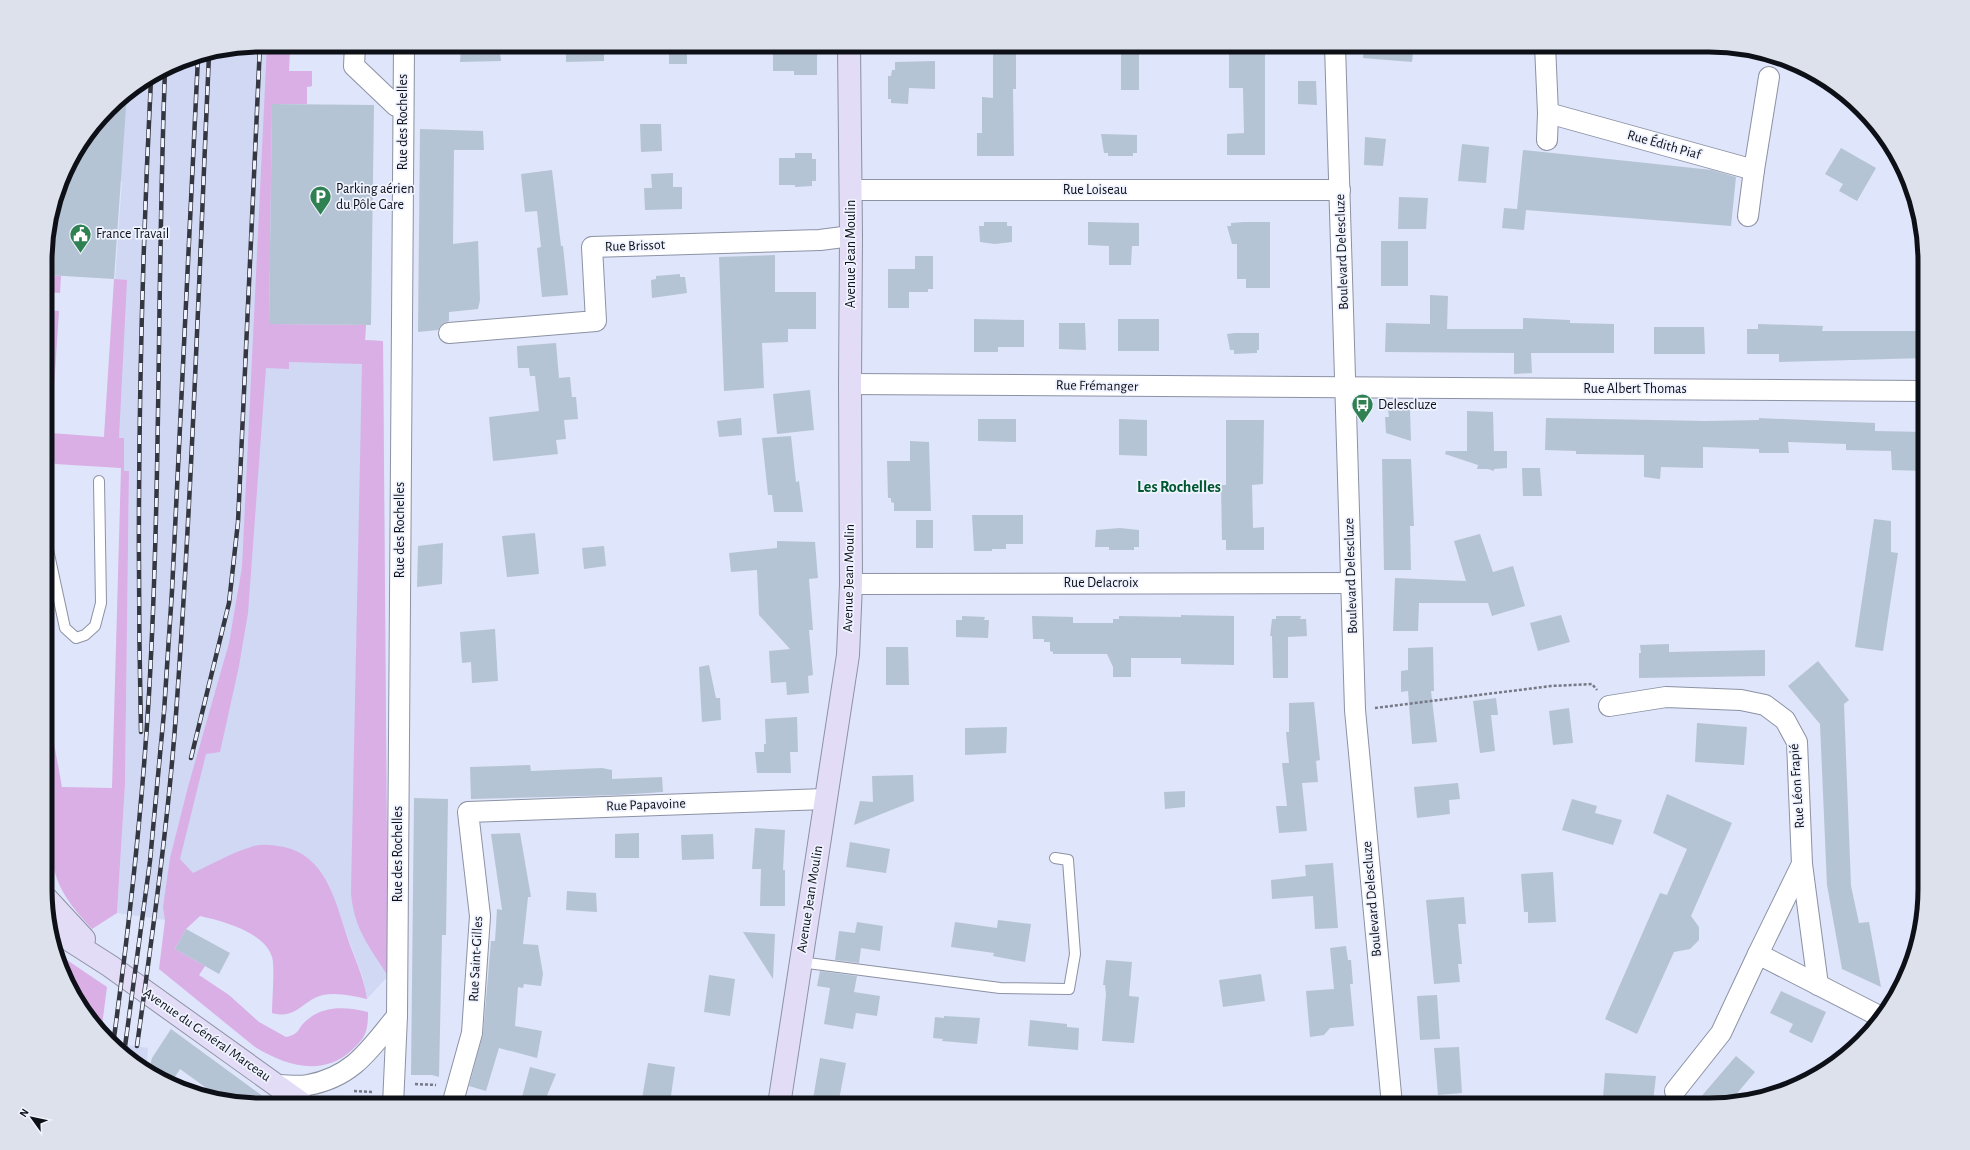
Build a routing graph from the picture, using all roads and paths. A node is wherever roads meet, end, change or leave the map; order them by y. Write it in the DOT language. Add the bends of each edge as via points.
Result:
graph roads {
  1 [pos="355,52"];
  2 [pos="404,52"];
  3 [pos="849,52"];
  4 [pos="1335,52"];
  5 [pos="1545,52"];
  6 [pos="1769,77"];
  7 [pos="396,106"];
  8 [pos="1548,113"];
  9 [pos="1547,140"];
  10 [pos="1754,170"];
  11 [pos="851,190"];
  12 [pos="1340,190"];
  13 [pos="1748,216"];
  14 [pos="852,236"];
  15 [pos="449,333"];
  16 [pos="850,384"];
  17 [pos="1345,388"];
  18 [pos="1918,391"];
  19 [pos="98,481"];
  20 [pos="52,568"];
  21 [pos="1351,583"];
  22 [pos="851,584"];
  23 [pos="1609,706"];
  24 [pos="1355,710"];
  25 [pos="825,799"];
  26 [pos="468,812"];
  27 [pos="1055,858"];
  28 [pos="1802,864"];
  29 [pos="52,905"];
  30 [pos="56,932"];
  31 [pos="1758,954"];
  32 [pos="800,962"];
  33 [pos="110,966"];
  34 [pos="1818,985"];
  35 [pos="1876,1015"];
  36 [pos="397,1016"];
  37 [pos="414,1084"];
  38 [pos="277,1085"];
  39 [pos="436,1085"];
  40 [pos="1675,1091"];
  41 [pos="295,1098"];
  42 [pos="393,1098"];
  43 [pos="454,1098"];
  44 [pos="780,1098"];
  45 [pos="1391,1098"];
  1 -- 7 [label="street" via="354,66"];
  2 -- 36 [label="street, Rue des Rochelles"];
  3 -- 11 [label="street, Avenue Jean Moulin"];
  4 -- 12 [label="street, Boulevard Delescluze"];
  5 -- 8 [label="street"];
  6 -- 10 [label="street"];
  8 -- 9 [label="street"];
  8 -- 10 [label="street, Rue Édith Piaf"];
  10 -- 13 [label="street"];
  11 -- 12 [label="street, Rue Loiseau"];
  11 -- 14 [label="street, Avenue Jean Moulin"];
  12 -- 17 [label="street, Boulevard Delescluze"];
  14 -- 15 [label="street, Rue Brissot" via="820,240 592,247 596,321"];
  14 -- 16 [label="street, Avenue Jean Moulin"];
  16 -- 17 [label="street, Rue Frémanger"];
  16 -- 22 [label="street, Avenue Jean Moulin"];
  17 -- 18 [label="street, Rue Albert Thomas"];
  17 -- 21 [label="street, Boulevard Delescluze"];
  19 -- 20 [label="lane" via="101,603 95,626 85,635 76,638 65,628"];
  21 -- 22 [label="street, Rue Delacroix"];
  21 -- 24 [label="street, Boulevard Delescluze"];
  22 -- 25 [label="street, Avenue Jean Moulin" via="848,655"];
  23 -- 24 [label="path" via="1592,684 1551,686"];
  23 -- 28 [label="street, Rue Léon Frapié" via="1666,697 1741,700 1765,705 1785,720 1797,742"];
  24 -- 45 [label="street, Boulevard Delescluze"];
  25 -- 26 [label="street, Rue Papavoine"];
  25 -- 32 [label="street, Avenue Jean Moulin"];
  26 -- 43 [label="street, Rue Saint-Gilles" via="480,916 472,1033"];
  27 -- 32 [label="lane" via="1068,860 1075,954 1069,989 1000,988"];
  28 -- 31 [label="street, Rue Léon Frapié"];
  28 -- 34 [label="street"];
  29 -- 33 [label="street, Avenue du Général Marceau"];
  30 -- 33 [label="street, Avenue du Général Marceau"];
  31 -- 34 [label="street"];
  31 -- 40 [label="street, Rue Léon Frapié" via="1721,1033"];
  32 -- 44 [label="street, Avenue Jean Moulin"];
  33 -- 38 [label="street, Avenue du Général Marceau"];
  34 -- 35 [label="street"];
  36 -- 38 [label="street" via="361,1059 336,1078 306,1085"];
  36 -- 42 [label="street, Rue des Rochelles"];
  37 -- 39 [label="path"];
  38 -- 41 [label="street, Avenue du Général Marceau"];
}
